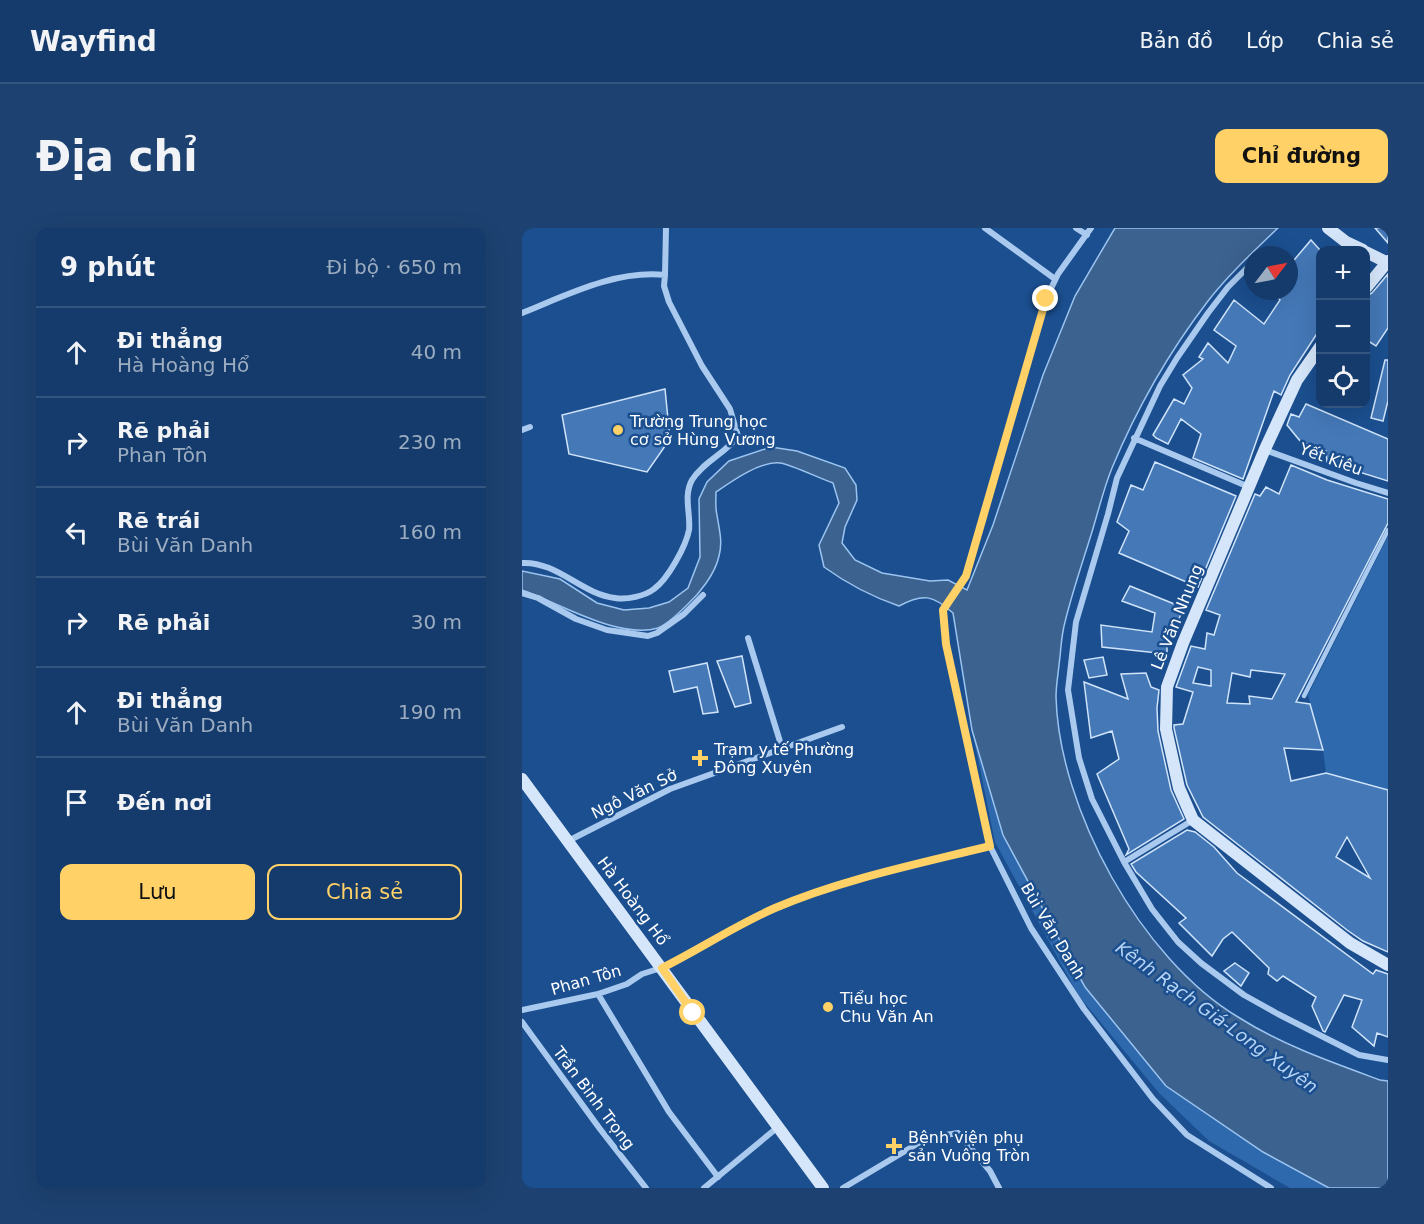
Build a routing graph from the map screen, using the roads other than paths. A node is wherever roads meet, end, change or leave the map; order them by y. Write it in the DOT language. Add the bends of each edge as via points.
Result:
graph roads {
  1 [pos="666,228"];
  2 [pos="986,228"];
  3 [pos="1076,228"];
  4 [pos="1091,228"];
  5 [pos="1328,228"];
  6 [pos="1086,237"];
  7 [pos="1354,246"];
  8 [pos="1370,254"];
  9 [pos="1387,262"];
  10 [pos="1244,271"];
  11 [pos="665,275"];
  12 [pos="1056,277"];
  13 [pos="1370,282"];
  14 [pos="522,313"];
  15 [pos="1316,353"];
  16 [pos="531,427"];
  17 [pos="522,430"];
  18 [pos="1134,438"];
  19 [pos="1265,449"];
  20 [pos="1249,488"];
  21 [pos="1388,493"];
  22 [pos="1388,530"];
  23 [pos="522,563"];
  24 [pos="522,593"];
  25 [pos="703,595"];
  26 [pos="748,638"];
  27 [pos="1304,696"];
  28 [pos="842,727"];
  29 [pos="782,748"];
  30 [pos="522,779"];
  31 [pos="1193,820"];
  32 [pos="567,842"];
  33 [pos="990,846"];
  34 [pos="1124,862"];
  35 [pos="1388,965"];
  36 [pos="662,968"];
  37 [pos="598,994"];
  38 [pos="522,1010"];
  39 [pos="522,1022"];
  40 [pos="1388,1060"];
  41 [pos="778,1127"];
  42 [pos="718,1177"];
  43 [pos="646,1188"];
  44 [pos="704,1188"];
  45 [pos="824,1188"];
  46 [pos="843,1188"];
  47 [pos="999,1188"];
  48 [pos="1271,1188"];
  1 -- 11 [label="street"];
  2 -- 12 [label="street"];
  3 -- 6 [label="street"];
  4 -- 6 [label="street"];
  5 -- 7 [label="street"];
  6 -- 12 [label="street"];
  8 -- 9 [label="street"];
  9 -- 13 [label="street"];
  10 -- 18 [label="street" via="1192,335"];
  11 -- 14 [label="street" via="635,274"];
  11 -- 23 [label="street" via="669,302 702,366 730,409 738,436 731,446 705,464 691,482 689,528 684,546 656,588 642,595 616,599 548,566"];
  12 -- 33 [label="street, Bùi Văn Danh" via="1046,299 966,576 943,610 946,644"];
  15 -- 19 [label="street, Lê Văn Nhung" via="1297,380"];
  16 -- 17 [label="street"];
  18 -- 20 [label="street"];
  18 -- 34 [label="street" via="1117,478 1076,622 1068,690 1079,758 1092,799"];
  19 -- 20 [label="street, Lê Văn Nhung"];
  19 -- 21 [label="street, Yết Kiêu"];
  20 -- 31 [label="street, Lê Văn Nhung" via="1167,687 1166,729 1179,788"];
  22 -- 27 [label="lane"];
  24 -- 25 [label="street" via="607,630 648,636 675,621"];
  26 -- 29 [label="street"];
  28 -- 29 [label="street, Ngô Văn Sở"];
  29 -- 32 [label="street, Ngô Văn Sở" via="670,789"];
  30 -- 32 [label="street, Hà Hoàng Hổ"];
  31 -- 34 [label="street"];
  31 -- 35 [label="street, Lê Văn Nhung" via="1350,943"];
  32 -- 36 [label="street, Hà Hoàng Hổ"];
  33 -- 36 [label="lane, Phan Tôn" via="801,898 744,922"];
  33 -- 48 [label="street, Bùi Văn Danh" via="1031,928 1084,1009 1153,1099 1187,1135"];
  34 -- 40 [label="street" via="1158,917 1201,963 1244,995 1312,1033 1359,1054"];
  36 -- 37 [label="street, Phan Tôn"];
  36 -- 41 [label="street, Hà Hoàng Hổ"];
  37 -- 38 [label="street, Phan Tôn"];
  37 -- 42 [label="street" via="669,1112"];
  39 -- 43 [label="street, Trần Bình Trọng"];
  41 -- 42 [label="street"];
  41 -- 45 [label="street, Hà Hoàng Hổ"];
  42 -- 44 [label="street"];
  46 -- 47 [label="street" via="927,1138 958,1133"];
}
